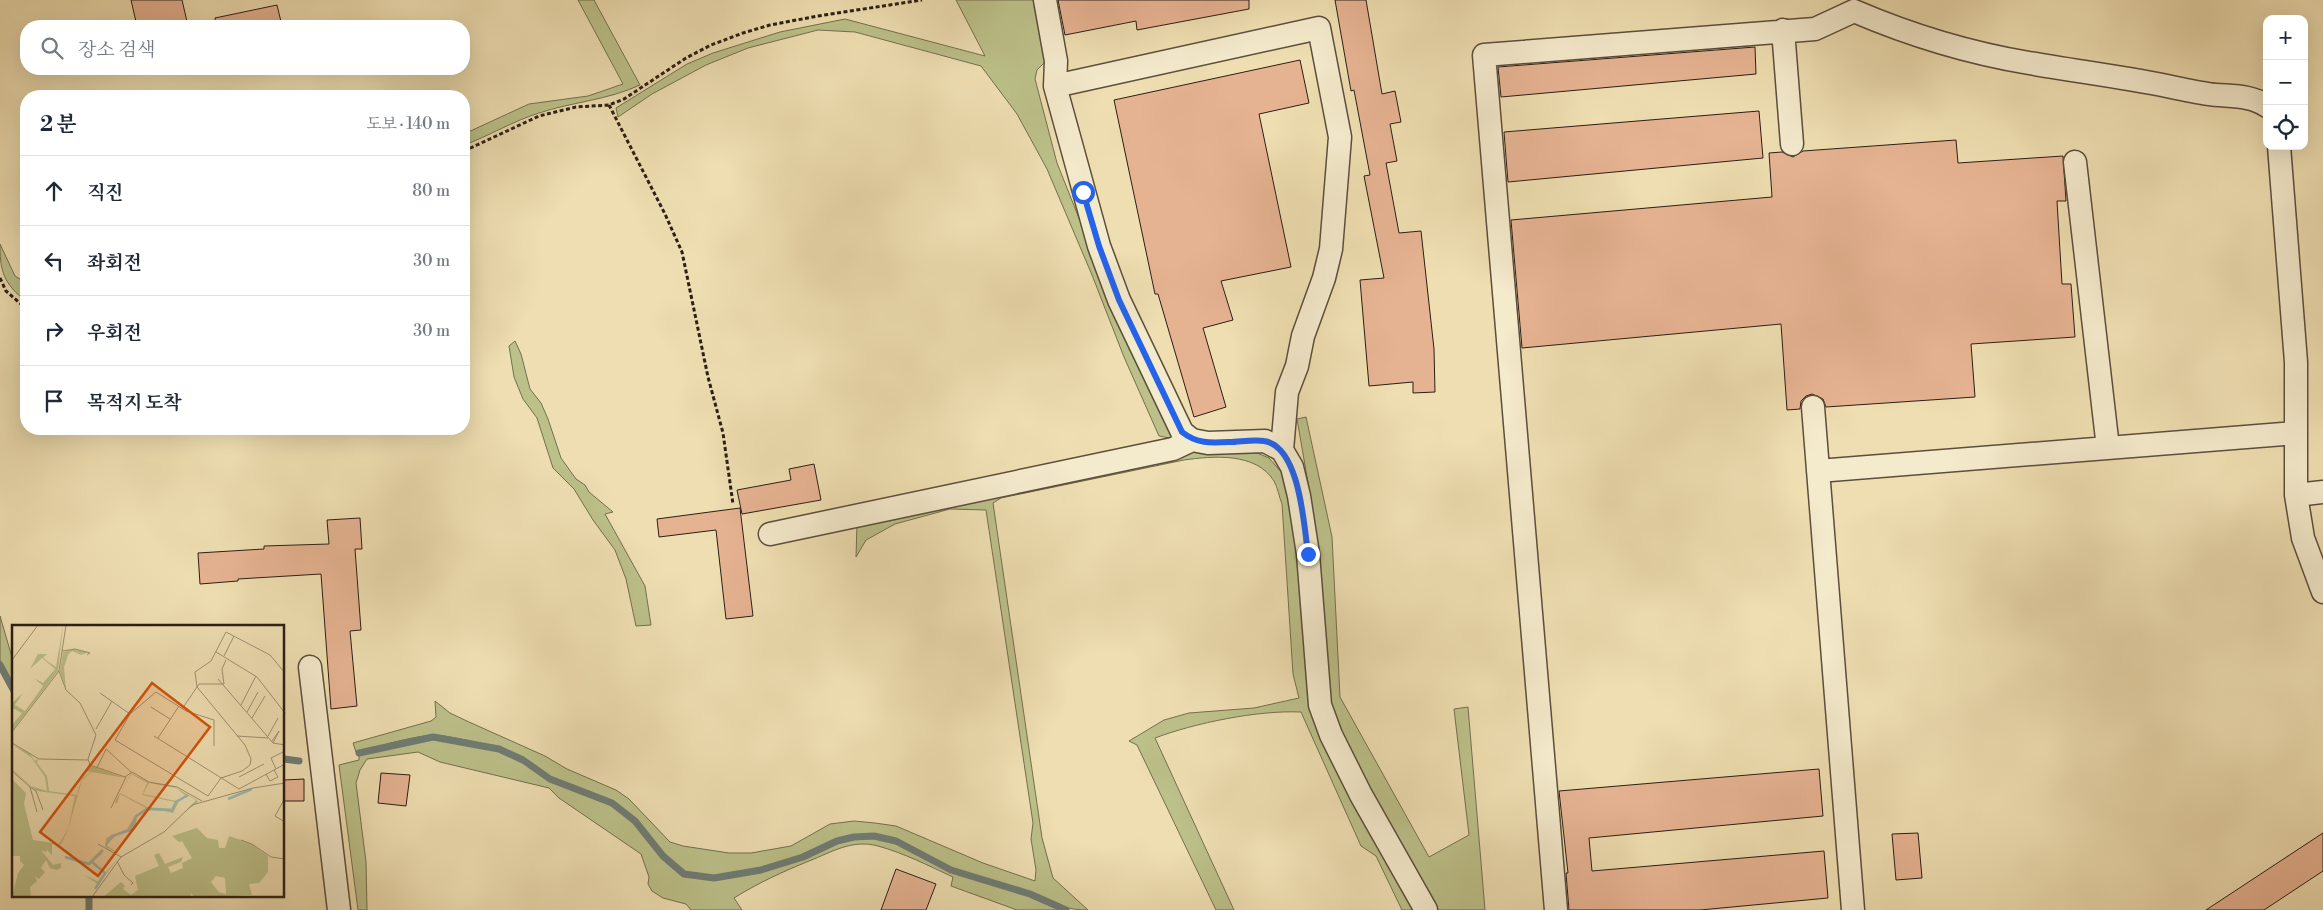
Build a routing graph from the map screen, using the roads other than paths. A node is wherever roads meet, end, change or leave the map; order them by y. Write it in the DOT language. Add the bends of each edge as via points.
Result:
graph roads {
  1 [pos="1045,0"];
  2 [pos="1854,6"];
  3 [pos="1783,30"];
  4 [pos="1055,86"];
  5 [pos="2266,105"];
  6 [pos="1792,144"];
  7 [pos="2279,150"];
  8 [pos="2075,162"];
  9 [pos="1813,407"];
  10 [pos="2296,433"];
  11 [pos="1192,440"];
  12 [pos="2108,448"];
  13 [pos="1282,450"];
  14 [pos="1818,471"];
  15 [pos="2323,492"];
  16 [pos="2296,494"];
  17 [pos="770,534"];
  18 [pos="2323,592"];
  19 [pos="310,667"];
  20 [pos="339,910"];
  21 [pos="1426,910"];
  22 [pos="1556,910"];
  23 [pos="1853,910"];
  1 -- 4 [label="street" via="1056,62"];
  2 -- 3 [label="street" via="1815,29"];
  2 -- 5 [label="street" via="1893,28 2027,63 2209,94 2240,96"];
  3 -- 6 [label="street"];
  3 -- 22 [label="street" via="1484,55"];
  4 -- 11 [label="street" via="1099,246 1119,300 1182,432"];
  4 -- 13 [label="street" via="1319,28 1340,137 1331,239 1324,278 1287,392"];
  7 -- 10 [label="street" via="2296,362"];
  8 -- 12 [label="street"];
  9 -- 14 [label="street"];
  10 -- 12 [label="street"];
  10 -- 16 [label="street"];
  11 -- 13 [label="street" via="1208,443 1266,441"];
  11 -- 17 [label="street" via="1172,449"];
  12 -- 14 [label="street"];
  13 -- 21 [label="street" via="1292,467 1308,554 1320,706 1361,795"];
  14 -- 23 [label="street"];
  15 -- 16 [label="street"];
  16 -- 18 [label="street" via="2303,538"];
  19 -- 20 [label="street"];
}
